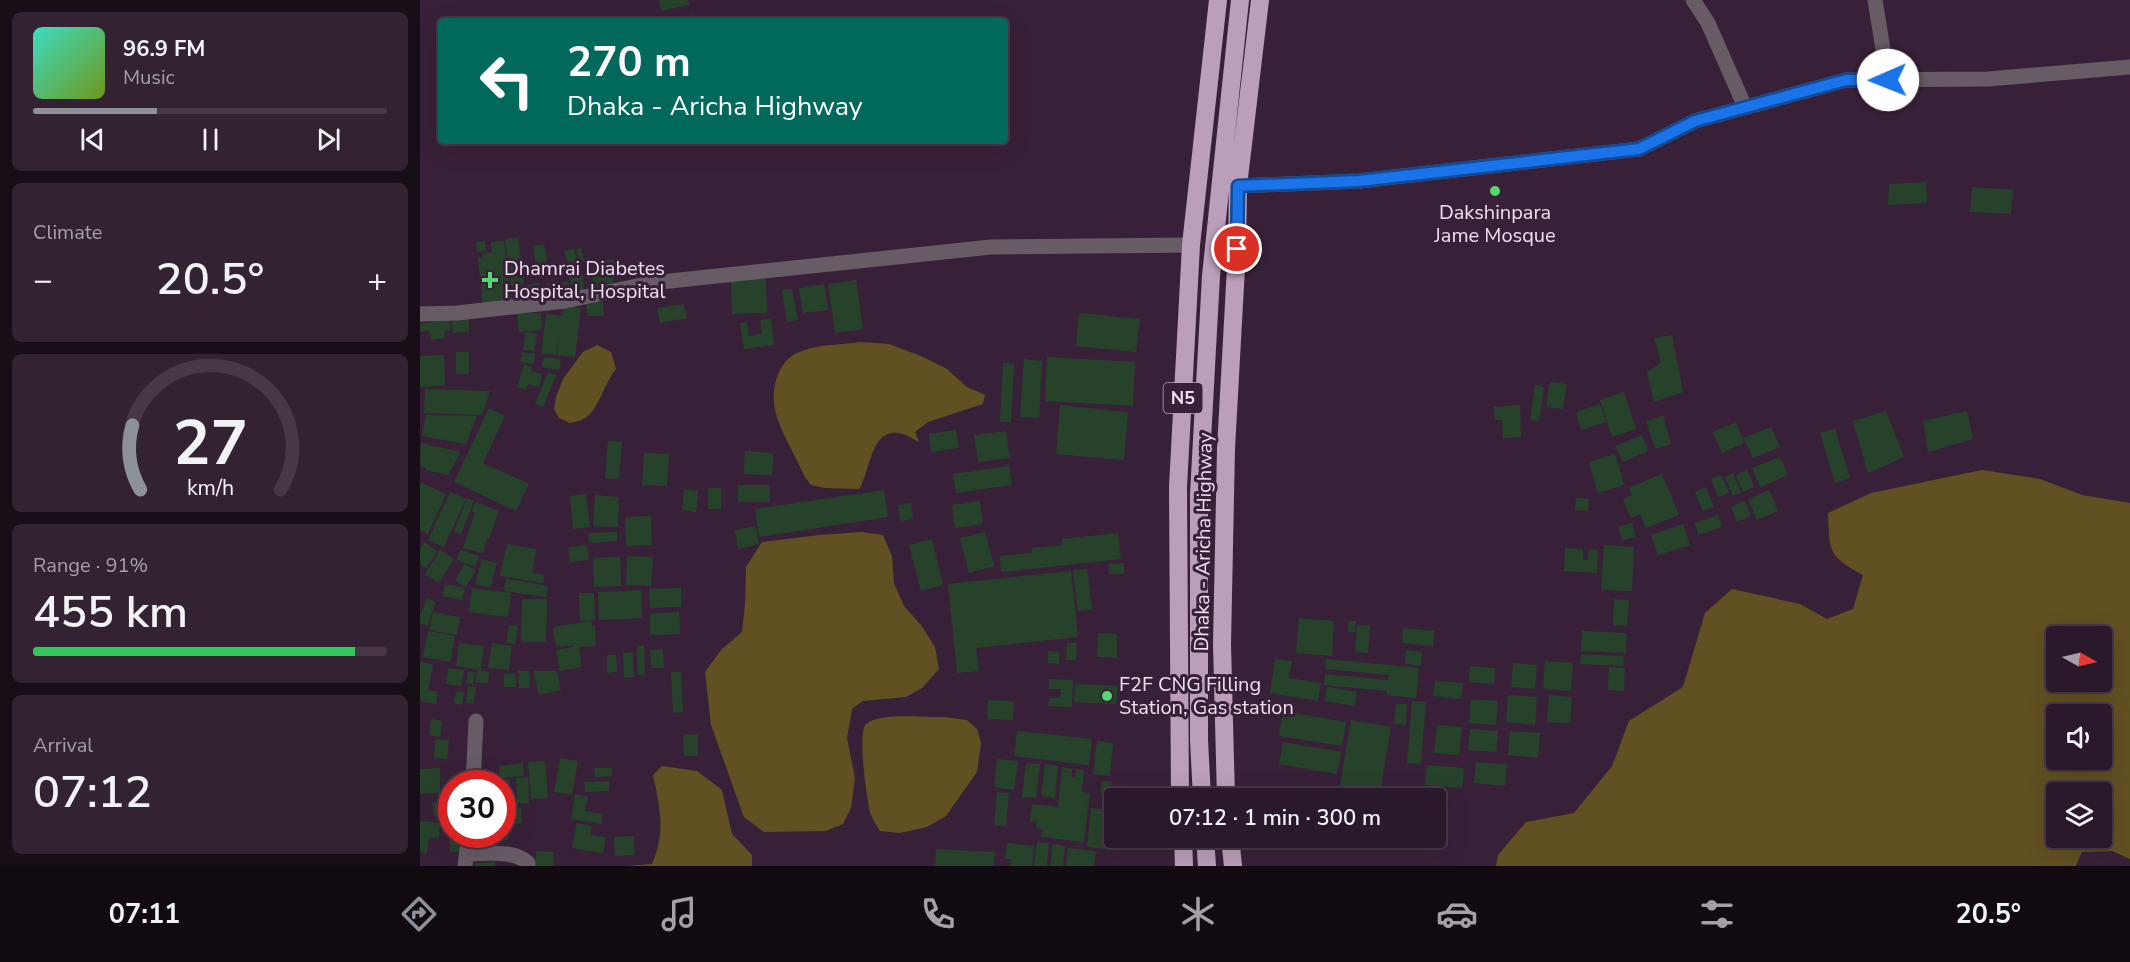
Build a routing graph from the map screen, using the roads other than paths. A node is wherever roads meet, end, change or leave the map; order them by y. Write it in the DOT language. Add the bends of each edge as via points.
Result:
graph roads {
  1 [pos="1218,0"];
  2 [pos="1240,0"];
  3 [pos="1260,0"];
  4 [pos="1693,0"];
  5 [pos="1875,0"];
  6 [pos="2130,67"];
  7 [pos="1888,80"];
  8 [pos="1745,107"];
  9 [pos="1238,186"];
  10 [pos="1191,245"];
  11 [pos="420,314"];
  12 [pos="476,721"];
  13 [pos="474,770"];
  14 [pos="1180,788"];
  15 [pos="1202,788"];
  16 [pos="1226,788"];
  17 [pos="1183,848"];
  18 [pos="1206,848"];
  19 [pos="1231,848"];
  20 [pos="466,860"];
  21 [pos="528,866"];
  22 [pos="1184,866"];
  23 [pos="1207,866"];
  24 [pos="1233,866"];
  1 -- 10 [label="highway, N5"];
  2 -- 15 [label="highway, N5" via="1211,276 1199,494"];
  3 -- 9 [label="highway, Dhaka - Aricha Highway / N5"];
  4 -- 8 [label="street" via="1708,23"];
  5 -- 7 [label="street"];
  6 -- 7 [label="street" via="1988,79"];
  7 -- 8 [label="street" via="1846,80"];
  8 -- 9 [label="street" via="1695,121 1639,149 1359,181"];
  9 -- 16 [label="highway, Dhaka - Aricha Highway / N5" via="1222,644"];
  10 -- 11 [label="street" via="990,247 651,283 565,301"];
  10 -- 14 [label="highway, N5" via="1178,487"];
  12 -- 13 [label="street"];
  17 -- 22 [label="highway"];
  18 -- 23 [label="highway"];
  19 -- 24 [label="highway"];
  20 -- 21 [label="street" via="514,855 523,858"];
}
